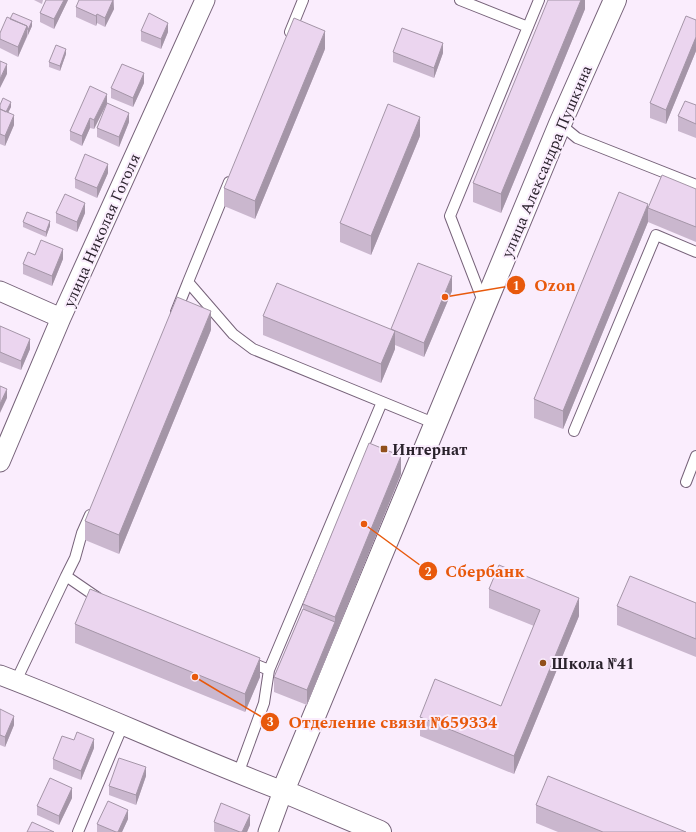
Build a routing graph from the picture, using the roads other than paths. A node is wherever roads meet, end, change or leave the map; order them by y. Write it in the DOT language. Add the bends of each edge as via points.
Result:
graph roads {
  1 [pos="205,0"];
  2 [pos="303,0"];
  3 [pos="460,0"];
  4 [pos="539,0"];
  5 [pos="615,0"];
  6 [pos="528,28"];
  7 [pos="286,43"];
  8 [pos="560,124"];
  9 [pos="233,173"];
  10 [pos="696,184"];
  11 [pos="696,252"];
  12 [pos="188,282"];
  13 [pos="0,291"];
  14 [pos="484,306"];
  15 [pos="61,318"];
  16 [pos="173,318"];
  17 [pos="382,402"];
  18 [pos="436,424"];
  19 [pos="574,431"];
  20 [pos="696,456"];
  21 [pos="0,462"];
  22 [pos="686,482"];
  23 [pos="94,505"];
  24 [pos="66,576"];
  25 [pos="110,604"];
  26 [pos="240,658"];
  27 [pos="269,670"];
  28 [pos="8,678"];
  29 [pos="123,725"];
  30 [pos="238,774"];
  31 [pos="283,791"];
  32 [pos="78,832"];
  33 [pos="268,832"];
  34 [pos="380,832"];
  1 -- 15 [label="street, улица Николая Гоголя"];
  2 -- 7 [label="lane"];
  3 -- 6 [label="lane"];
  4 -- 6 [label="lane"];
  5 -- 8 [label="main road, улица Александра Пушкина"];
  6 -- 14 [label="lane" via="450,216"];
  8 -- 10 [label="lane" via="577,138"];
  8 -- 14 [label="main road, улица Александра Пушкина"];
  9 -- 12 [label="lane"];
  11 -- 19 [label="lane" via="656,235"];
  12 -- 16 [label="lane"];
  12 -- 17 [label="lane" via="233,334 253,349"];
  13 -- 15 [label="street"];
  14 -- 18 [label="main road, улица Александра Пушкина"];
  15 -- 21 [label="street, улица Николая Гоголя"];
  17 -- 18 [label="lane"];
  17 -- 27 [label="lane"];
  18 -- 31 [label="main road, улица Александра Пушкина"];
  20 -- 22 [label="lane"];
  23 -- 24 [label="lane"];
  24 -- 25 [label="lane"];
  24 -- 28 [label="lane"];
  26 -- 27 [label="lane"];
  27 -- 30 [label="lane" via="264,703"];
  28 -- 29 [label="street"];
  29 -- 30 [label="street"];
  29 -- 32 [label="lane"];
  30 -- 31 [label="street"];
  31 -- 33 [label="street, улица Александра Пушкина"];
  31 -- 34 [label="main road"];
}
